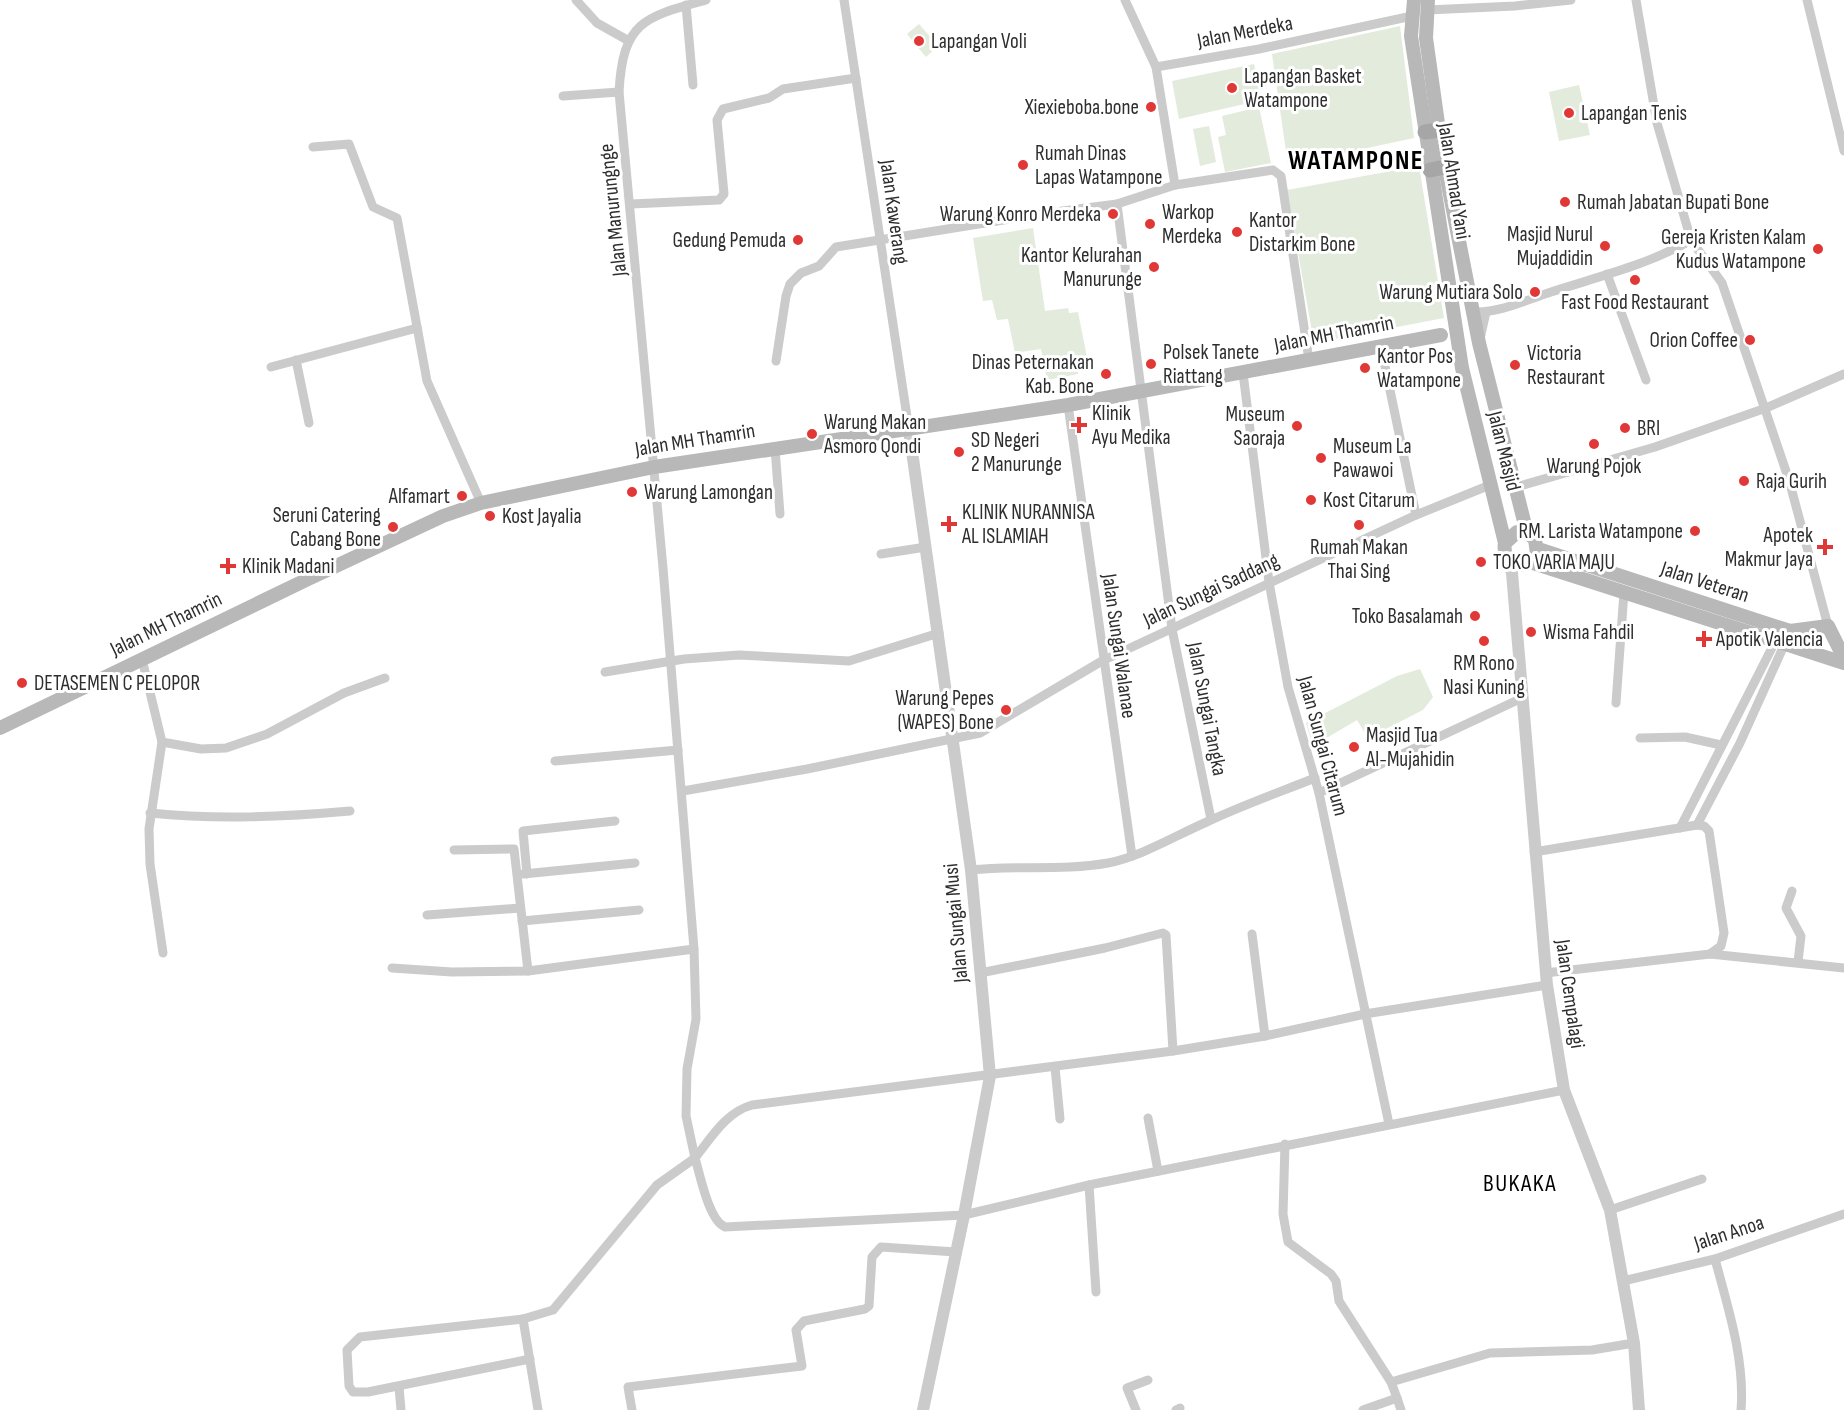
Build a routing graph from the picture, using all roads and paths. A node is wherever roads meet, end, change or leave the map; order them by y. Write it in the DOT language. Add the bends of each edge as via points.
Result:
graph roads {
  1 [pos="576,0"];
  2 [pos="705,0"];
  3 [pos="844,0"];
  4 [pos="1125,0"];
  5 [pos="1414,0"];
  6 [pos="1572,0"];
  7 [pos="1636,0"];
  8 [pos="1807,0"];
  9 [pos="686,5"];
  10 [pos="1427,5"];
  11 [pos="1412,16"];
  12 [pos="629,41"];
  13 [pos="1156,67"];
  14 [pos="856,78"];
  15 [pos="693,85"];
  16 [pos="619,93"];
  17 [pos="563,96"];
  18 [pos="1432,131"];
  19 [pos="313,147"];
  20 [pos="1844,151"];
  21 [pos="1438,169"];
  22 [pos="1176,185"];
  23 [pos="631,204"];
  24 [pos="1117,204"];
  25 [pos="1691,240"];
  26 [pos="880,241"];
  27 [pos="1607,274"];
  28 [pos="1480,312"];
  29 [pos="1454,319"];
  30 [pos="417,328"];
  31 [pos="1441,335"];
  32 [pos="1479,343"];
  33 [pos="1381,347"];
  34 [pos="1459,349"];
  35 [pos="1483,359"];
  36 [pos="296,360"];
  37 [pos="1309,360"];
  38 [pos="776,361"];
  39 [pos="271,367"];
  40 [pos="1462,368"];
  41 [pos="1243,373"];
  42 [pos="1844,374"];
  43 [pos="1646,380"];
  44 [pos="1143,391"];
  45 [pos="1068,405"];
  46 [pos="1766,408"];
  47 [pos="309,423"];
  48 [pos="909,430"];
  49 [pos="776,448"];
  50 [pos="654,467"];
  51 [pos="1490,485"];
  52 [pos="1516,487"];
  53 [pos="481,503"];
  54 [pos="780,514"];
  55 [pos="1416,515"];
  56 [pos="1527,533"];
  57 [pos="1505,543"];
  58 [pos="926,547"];
  59 [pos="1538,549"];
  60 [pos="881,554"];
  61 [pos="1521,567"];
  62 [pos="1564,567"];
  63 [pos="1269,582"];
  64 [pos="1624,592"];
  65 [pos="1828,626"];
  66 [pos="1172,629"];
  67 [pos="939,633"];
  68 [pos="1783,636"];
  69 [pos="1844,658"];
  70 [pos="142,659"];
  71 [pos="1102,661"];
  72 [pos="671,663"];
  73 [pos="1844,663"];
  74 [pos="604,672"];
  75 [pos="385,678"];
  76 [pos="1522,698"];
  77 [pos="1616,703"];
  78 [pos="0,728"];
  79 [pos="1640,738"];
  80 [pos="954,741"];
  81 [pos="162,742"];
  82 [pos="1721,745"];
  83 [pos="678,750"];
  84 [pos="555,761"];
  85 [pos="1315,778"];
  86 [pos="682,791"];
  87 [pos="1319,792"];
  88 [pos="350,811"];
  89 [pos="150,813"];
  90 [pos="1211,819"];
  91 [pos="615,820"];
  92 [pos="1697,825"];
  93 [pos="1680,828"];
  94 [pos="454,850"];
  95 [pos="1534,852"];
  96 [pos="1132,856"];
  97 [pos="635,863"];
  98 [pos="971,870"];
  99 [pos="522,874"];
  100 [pos="1792,891"];
  101 [pos="520,908"];
  102 [pos="639,910"];
  103 [pos="427,915"];
  104 [pos="522,921"];
  105 [pos="1252,934"];
  106 [pos="694,949"];
  107 [pos="163,953"];
  108 [pos="1710,954"];
  109 [pos="1798,962"];
  110 [pos="392,968"];
  111 [pos="1844,968"];
  112 [pos="528,971"];
  113 [pos="980,973"];
  114 [pos="1546,979"];
  115 [pos="1365,1014"];
  116 [pos="1265,1035"];
  117 [pos="1173,1050"];
  118 [pos="1055,1067"];
  119 [pos="990,1076"];
  120 [pos="1564,1090"];
  121 [pos="1148,1118"];
  122 [pos="1060,1119"];
  123 [pos="1389,1124"];
  124 [pos="1285,1144"];
  125 [pos="695,1158"];
  126 [pos="1158,1171"];
  127 [pos="1702,1179"];
  128 [pos="1089,1185"];
  129 [pos="1610,1210"];
  130 [pos="1844,1214"];
  131 [pos="964,1215"];
  132 [pos="956,1252"];
  133 [pos="1715,1258"];
  134 [pos="1623,1281"];
  135 [pos="1096,1292"];
  136 [pos="523,1319"];
  137 [pos="1634,1342"];
  138 [pos="530,1359"];
  139 [pos="1148,1380"];
  140 [pos="1391,1382"];
  141 [pos="399,1387"];
  142 [pos="1397,1398"];
  143 [pos="401,1410"];
  144 [pos="538,1410"];
  145 [pos="632,1410"];
  146 [pos="923,1410"];
  147 [pos="1136,1410"];
  148 [pos="1363,1410"];
  149 [pos="1401,1410"];
  150 [pos="1639,1410"];
  151 [pos="1741,1410"];
  1 -- 12 [label="street" via="597,23"];
  2 -- 9 [label="street, Jalan Manurungnge"];
  3 -- 14 [label="street, Jalan Kawerang"];
  4 -- 13 [label="street"];
  5 -- 11 [label="main road, Jalan Ahmad Yani"];
  6 -- 10 [label="street" via="1515,6"];
  7 -- 25 [label="street" via="1657,123"];
  8 -- 20 [label="street"];
  9 -- 12 [label="street, Jalan Manurungnge" via="651,16"];
  9 -- 15 [label="street"];
  10 -- 18 [label="main road, Jalan Ahmad Yani"];
  11 -- 13 [label="street, Jalan Merdeka"];
  11 -- 18 [label="main road, Jalan Ahmad Yani" via="1411,36"];
  12 -- 16 [label="street, Jalan Manurungnge" via="620,70"];
  13 -- 22 [label="street"];
  14 -- 23 [label="street" via="783,89 769,98 723,109 717,120 724,194 719,200"];
  14 -- 26 [label="street, Jalan Kawerang"];
  16 -- 17 [label="street"];
  16 -- 23 [label="street, Jalan Manurungnge"];
  18 -- 21 [label="main road, Jalan Ahmad Yani"];
  19 -- 30 [label="street" via="349,144 373,207 397,218"];
  21 -- 28 [label="main road, Jalan Ahmad Yani"];
  21 -- 29 [label="main road, Jalan Ahmad Yani"];
  22 -- 24 [label="street"];
  22 -- 37 [label="street" via="1279,172"];
  23 -- 50 [label="street, Jalan Manurungnge"];
  24 -- 26 [label="street"];
  24 -- 44 [label="street, Jalan Sungai Tangka"];
  25 -- 27 [label="street" via="1660,256"];
  25 -- 46 [label="street" via="1722,283"];
  26 -- 38 [label="street" via="836,247 819,266 801,273 790,284"];
  26 -- 48 [label="street, Jalan Kawerang"];
  27 -- 28 [label="street"];
  27 -- 43 [label="street"];
  28 -- 29 [label="main road"];
  28 -- 32 [label="main road, Jalan Ahmad Yani"];
  29 -- 31 [label="main road"];
  29 -- 34 [label="main road, Jalan Ahmad Yani"];
  30 -- 36 [label="street"];
  30 -- 53 [label="street" via="430,390"];
  31 -- 33 [label="main road, Jalan MH Thamrin"];
  31 -- 34 [label="main road"];
  32 -- 34 [label="main road"];
  32 -- 35 [label="main road, Jalan Ahmad Yani"];
  33 -- 37 [label="main road, Jalan MH Thamrin"];
  33 -- 55 [label="street"];
  34 -- 40 [label="main road, Jalan Ahmad Yani"];
  35 -- 52 [label="main road, Jalan Masjid"];
  36 -- 39 [label="street"];
  36 -- 47 [label="street"];
  37 -- 41 [label="main road, Jalan MH Thamrin"];
  40 -- 51 [label="main road, Jalan Masjid"];
  41 -- 44 [label="main road, Jalan MH Thamrin"];
  41 -- 63 [label="street, Jalan Sungai Citarum"];
  42 -- 46 [label="street"];
  44 -- 45 [label="main road, Jalan MH Thamrin"];
  44 -- 66 [label="street, Jalan Sungai Tangka"];
  45 -- 48 [label="main road, Jalan MH Thamrin"];
  45 -- 71 [label="street, Jalan Sungai Walanae"];
  46 -- 52 [label="street" via="1655,447"];
  46 -- 65 [label="street"];
  48 -- 49 [label="main road, Jalan MH Thamrin"];
  48 -- 58 [label="street, Jalan Sungai Musi"];
  49 -- 50 [label="main road, Jalan MH Thamrin"];
  49 -- 54 [label="street"];
  50 -- 53 [label="main road, Jalan MH Thamrin"];
  50 -- 72 [label="street, Jalan Manurungnge"];
  51 -- 55 [label="street, Jalan Sungai Saddang"];
  51 -- 57 [label="main road, Jalan Masjid"];
  52 -- 56 [label="main road, Jalan Masjid"];
  53 -- 70 [label="main road, Jalan MH Thamrin" via="442,516"];
  55 -- 63 [label="street, Jalan Sungai Saddang"];
  56 -- 57 [label="main road" via="1517,532"];
  56 -- 59 [label="main road" via="1535,539"];
  57 -- 61 [label="main road" via="1507,558"];
  58 -- 60 [label="street"];
  58 -- 67 [label="street, Jalan Sungai Musi"];
  59 -- 61 [label="main road"];
  59 -- 62 [label="main road, Jalan Veteran"];
  61 -- 62 [label="main road, Jalan Veteran"];
  61 -- 76 [label="street, Jalan Cempalagi"];
  62 -- 64 [label="main road, Jalan Veteran"];
  62 -- 68 [label="main road, Jalan Veteran"];
  63 -- 66 [label="street, Jalan Sungai Saddang"];
  63 -- 85 [label="street, Jalan Sungai Citarum" via="1288,687"];
  64 -- 68 [label="main road, Jalan Veteran"];
  64 -- 77 [label="street"];
  65 -- 68 [label="main road, Jalan Veteran"];
  65 -- 69 [label="main road"];
  66 -- 71 [label="street, Jalan Sungai Saddang"];
  66 -- 90 [label="street, Jalan Sungai Tangka"];
  67 -- 72 [label="street" via="849,661 739,655"];
  67 -- 80 [label="street, Jalan Sungai Musi"];
  68 -- 73 [label="main road, Jalan Veteran"];
  68 -- 82 [label="street"];
  68 -- 92 [label="street" via="1740,743"];
  70 -- 78 [label="main road, Jalan MH Thamrin"];
  70 -- 81 [label="street"];
  71 -- 80 [label="street, Jalan Sungai Saddang" via="980,733"];
  71 -- 96 [label="street, Jalan Sungai Walanae"];
  72 -- 74 [label="street"];
  72 -- 83 [label="street, Jalan Manurungnge"];
  75 -- 81 [label="street" via="344,693 267,734 226,748 201,749"];
  76 -- 87 [label="street"];
  76 -- 95 [label="street, Jalan Cempalagi"];
  79 -- 82 [label="street" via="1685,737"];
  80 -- 86 [label="street, Jalan Sungai Saddang"];
  80 -- 98 [label="street, Jalan Sungai Musi"];
  81 -- 89 [label="street"];
  82 -- 93 [label="street"];
  83 -- 84 [label="street"];
  83 -- 86 [label="street, Jalan Manurungnge"];
  85 -- 87 [label="street, Jalan Sungai Citarum"];
  85 -- 90 [label="street"];
  86 -- 106 [label="street, Jalan Manurungnge"];
  87 -- 115 [label="street, Jalan Sungai Citarum"];
  88 -- 89 [label="street" via="206,819"];
  89 -- 107 [label="street" via="150,864"];
  90 -- 96 [label="street"];
  91 -- 99 [label="street" via="523,831"];
  92 -- 93 [label="street"];
  92 -- 108 [label="street" via="1709,831 1724,933 1721,946"];
  93 -- 95 [label="street"];
  94 -- 99 [label="street" via="512,848"];
  95 -- 114 [label="street, Jalan Cempalagi"];
  96 -- 98 [label="street" via="1073,867"];
  97 -- 99 [label="street"];
  98 -- 113 [label="street, Jalan Sungai Musi"];
  99 -- 101 [label="street"];
  100 -- 109 [label="street" via="1786,908 1801,936"];
  101 -- 103 [label="street"];
  101 -- 104 [label="street"];
  102 -- 104 [label="street"];
  104 -- 112 [label="street"];
  105 -- 116 [label="street"];
  106 -- 112 [label="street"];
  106 -- 125 [label="street, Jalan Manurungnge" via="696,1019 687,1069 686,1116"];
  108 -- 109 [label="street"];
  108 -- 114 [label="street"];
  109 -- 111 [label="street"];
  110 -- 112 [label="street"];
  113 -- 117 [label="street" via="1163,933"];
  113 -- 119 [label="street, Jalan Sungai Musi"];
  114 -- 115 [label="street"];
  114 -- 120 [label="street, Jalan Cempalagi"];
  115 -- 116 [label="street"];
  115 -- 123 [label="street, Jalan Sungai Citarum"];
  116 -- 117 [label="street"];
  117 -- 118 [label="street"];
  118 -- 119 [label="street"];
  118 -- 122 [label="street"];
  119 -- 125 [label="street" via="831,1093 741,1108 728,1117"];
  119 -- 131 [label="street, Jalan Sungai Musi"];
  120 -- 123 [label="street"];
  120 -- 129 [label="street, Jalan Cempalagi"];
  121 -- 126 [label="street"];
  123 -- 124 [label="street"];
  124 -- 126 [label="street"];
  124 -- 140 [label="street" via="1283,1214 1288,1242 1331,1274 1339,1301"];
  125 -- 131 [label="street, Jalan Manurungnge" via="712,1212 725,1227"];
  125 -- 136 [label="street" via="657,1185 554,1310"];
  126 -- 128 [label="street"];
  127 -- 129 [label="street"];
  128 -- 131 [label="street"];
  128 -- 135 [label="street"];
  129 -- 134 [label="street, Jalan Cempalagi"];
  130 -- 133 [label="street, Jalan Anoa"];
  131 -- 132 [label="street, Jalan Sungai Musi"];
  132 -- 145 [label="street" via="881,1246 872,1257 869,1306 798,1325 802,1366 628,1387"];
  132 -- 146 [label="street, Jalan Sungai Musi"];
  133 -- 134 [label="street, Jalan Anoa"];
  133 -- 151 [label="street" via="1735,1335 1743,1391"];
  134 -- 137 [label="street, Jalan Cempalagi"];
  136 -- 138 [label="street"];
  136 -- 141 [label="street" via="360,1337 351,1343 346,1356 351,1389 358,1393"];
  137 -- 140 [label="street" via="1592,1350 1490,1353"];
  137 -- 150 [label="street, Jalan Cempalagi"];
  138 -- 141 [label="street"];
  138 -- 144 [label="street"];
  139 -- 147 [label="street" via="1126,1388"];
  140 -- 142 [label="street"];
  141 -- 143 [label="street"];
  142 -- 148 [label="street"];
  142 -- 149 [label="street"];
}
